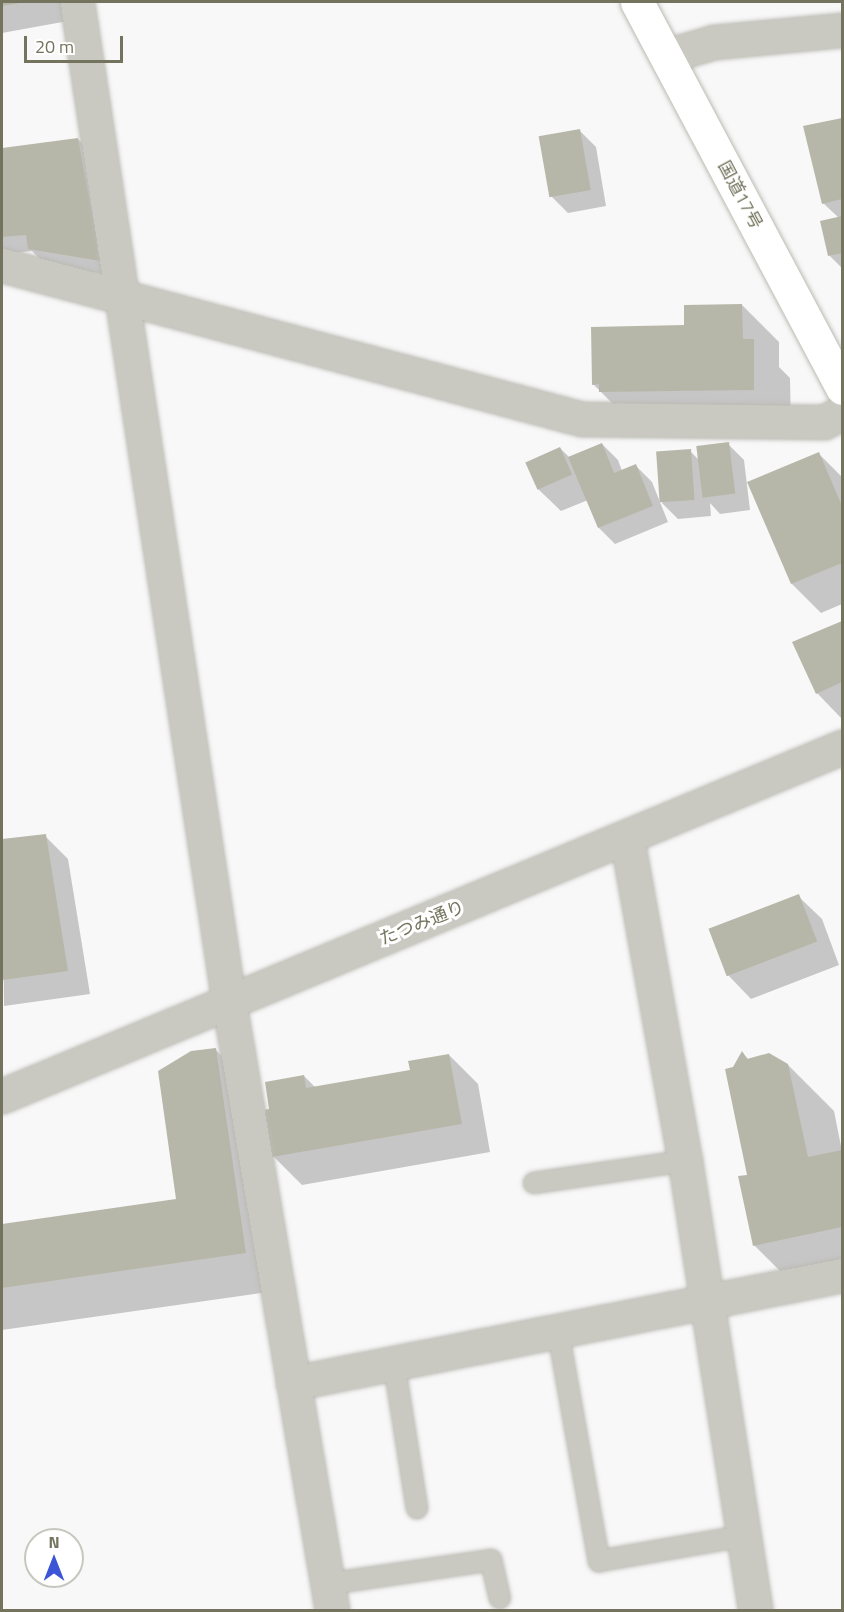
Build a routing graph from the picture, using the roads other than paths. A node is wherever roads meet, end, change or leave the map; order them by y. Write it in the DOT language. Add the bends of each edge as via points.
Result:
graph roads {
  1 [pos="77,2"];
  2 [pos="637,2"];
  3 [pos="843,30"];
  4 [pos="666,56"];
  5 [pos="2,266"];
  6 [pos="123,298"];
  7 [pos="843,388"];
  8 [pos="843,413"];
  9 [pos="843,747"];
  10 [pos="627,839"];
  11 [pos="228,1002"];
  12 [pos="2,1096"];
  13 [pos="685,1161"];
  14 [pos="534,1183"];
  15 [pos="843,1275"];
  16 [pos="707,1302"];
  17 [pos="558,1331"];
  18 [pos="394,1363"];
  19 [pos="293,1383"];
  20 [pos="417,1508"];
  21 [pos="743,1536"];
  22 [pos="329,1597"];
  23 [pos="500,1598"];
  24 [pos="755,1611"];
  1 -- 6 [label="street"];
  2 -- 4 [label="highway, 国道17号"];
  3 -- 4 [label="street" via="714,42"];
  4 -- 7 [label="highway, 国道17号"];
  5 -- 6 [label="street"];
  6 -- 8 [label="street" via="582,419 824,422"];
  6 -- 11 [label="street"];
  9 -- 10 [label="street, たつみ通り"];
  10 -- 11 [label="street, たつみ通り"];
  10 -- 13 [label="street"];
  11 -- 12 [label="street, たつみ通り"];
  11 -- 19 [label="street"];
  13 -- 14 [label="lane"];
  13 -- 16 [label="street"];
  15 -- 16 [label="street"];
  16 -- 17 [label="street"];
  16 -- 21 [label="street"];
  17 -- 18 [label="street"];
  17 -- 21 [label="lane" via="599,1561"];
  18 -- 19 [label="street"];
  18 -- 20 [label="lane"];
  19 -- 22 [label="street"];
  21 -- 24 [label="street"];
  22 -- 23 [label="lane" via="492,1560"];
}
